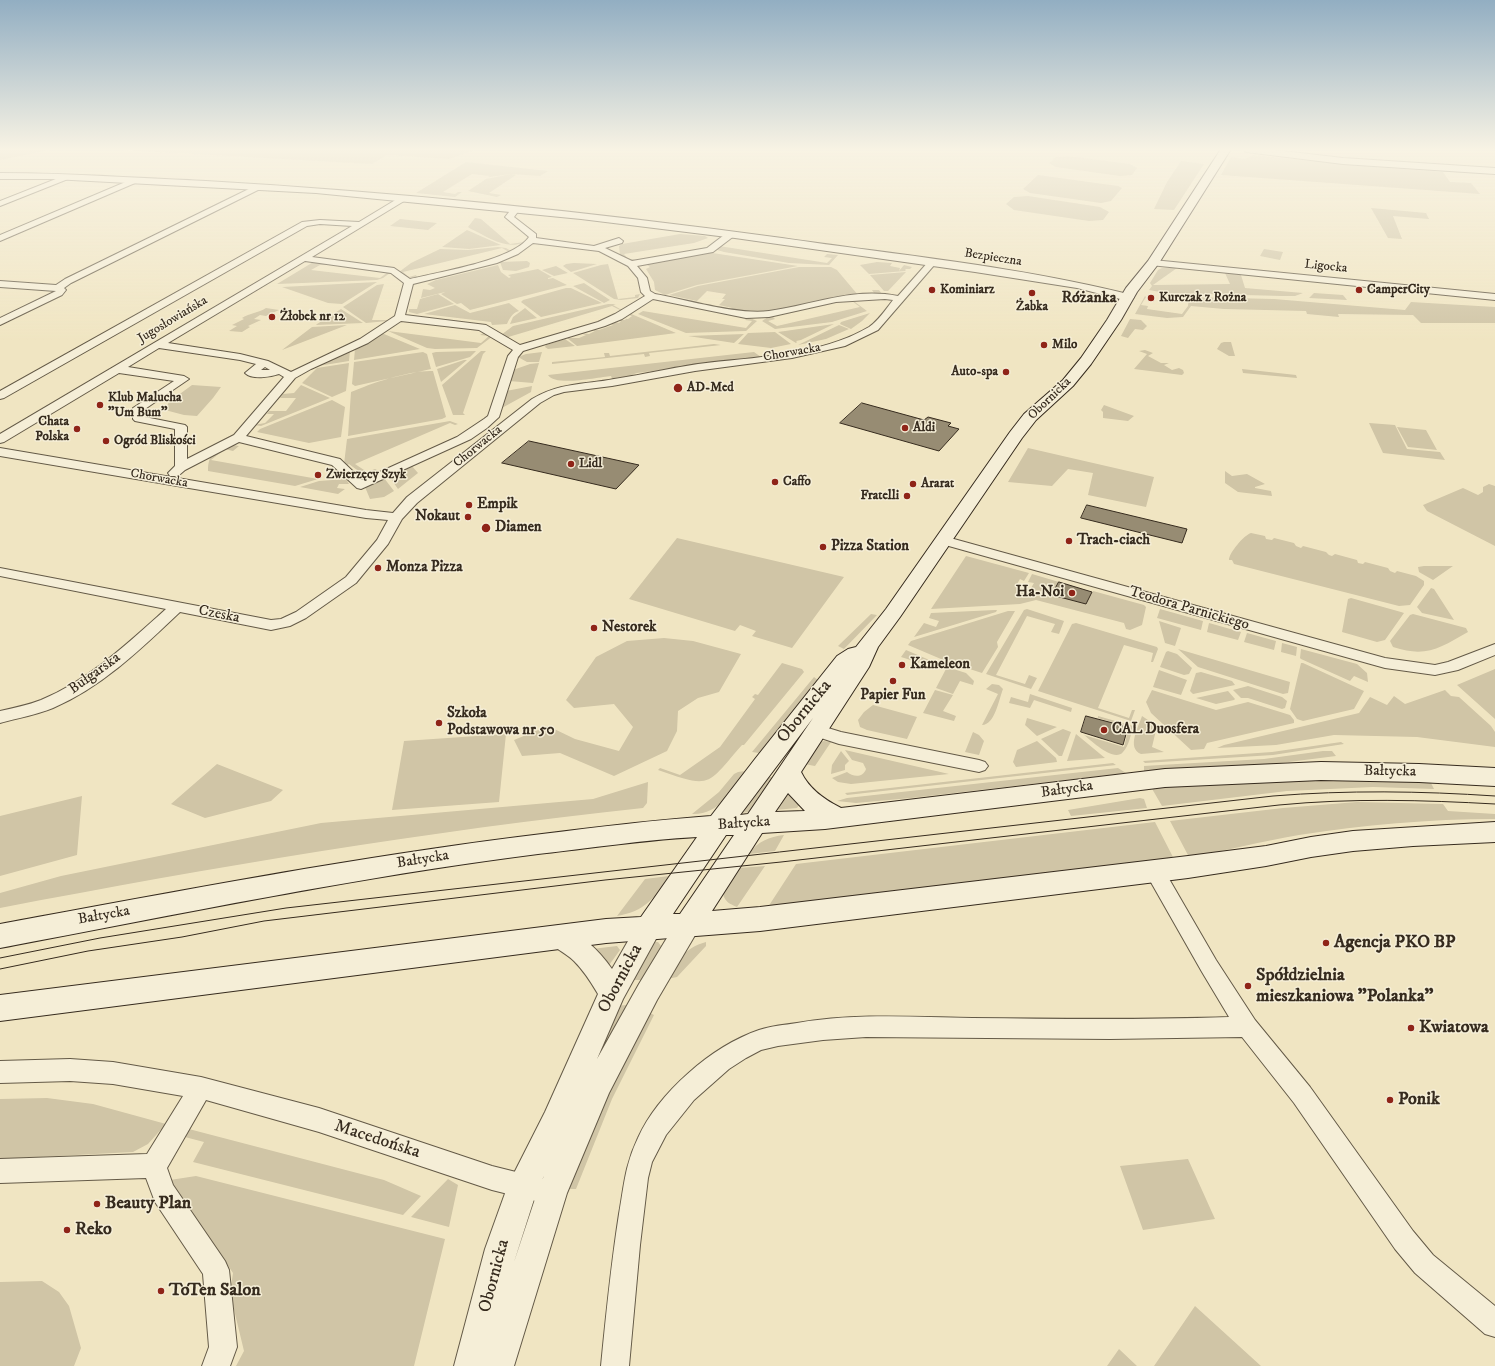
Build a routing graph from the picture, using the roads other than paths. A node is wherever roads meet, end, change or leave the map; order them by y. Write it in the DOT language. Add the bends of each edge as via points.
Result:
graph roads {
  1 [pos="60,213"];
  2 [pos="207,213"];
  3 [pos="379,213"];
  4 [pos="513,213"];
  5 [pos="551,213"];
  6 [pos="1185,213"];
  7 [pos="359,224"];
  8 [pos="731,234"];
  9 [pos="0,238"];
  10 [pos="531,240"];
  11 [pos="619,241"];
  12 [pos="595,248"];
  13 [pos="302,258"];
  14 [pos="932,263"];
  15 [pos="1153,263"];
  16 [pos="632,264"];
  17 [pos="389,280"];
  18 [pos="407,281"];
  19 [pos="0,284"];
  20 [pos="58,288"];
  21 [pos="1130,294"];
  22 [pos="652,296"];
  23 [pos="1495,296"];
  24 [pos="901,299"];
  25 [pos="399,318"];
  26 [pos="0,322"];
  27 [pos="157,345"];
  28 [pos="519,349"];
  29 [pos="264,363"];
  30 [pos="117,369"];
  31 [pos="278,371"];
  32 [pos="291,376"];
  33 [pos="0,396"];
  34 [pos="238,438"];
  35 [pos="0,439"];
  36 [pos="0,452"];
  37 [pos="181,467"];
  38 [pos="165,480"];
  39 [pos="396,517"];
  40 [pos="943,540"];
  41 [pos="0,572"];
  42 [pos="177,607"];
  43 [pos="868,645"];
  44 [pos="1495,649"];
  45 [pos="0,717"];
  46 [pos="815,730"];
  47 [pos="978,766"];
  48 [pos="789,771"];
  49 [pos="1495,777"];
  50 [pos="839,817"];
  51 [pos="754,824"];
  52 [pos="718,826"];
  53 [pos="1495,832"];
  54 [pos="1154,870"];
  55 [pos="688,925"];
  56 [pos="649,928"];
  57 [pos="0,936"];
  58 [pos="559,937"];
  59 [pos="612,993"];
  60 [pos="0,1008"];
  61 [pos="1247,1027"];
  62 [pos="0,1072"];
  63 [pos="201,1088"];
  64 [pos="154,1166"];
  65 [pos="0,1171"];
  66 [pos="538,1189"];
  67 [pos="1495,1324"];
  68 [pos="216,1366"];
  69 [pos="471,1366"];
  70 [pos="497,1366"];
  71 [pos="615,1366"];
  1 -- 9 [label="street"];
  2 -- 20 [label="street"];
  3 -- 7 [label="street, Jugosłowiańska"];
  4 -- 10 [label="street" via="509,217 533,236"];
  5 -- 8 [label="street, Bezpieczna"];
  6 -- 15 [label="main road, Obornicka"];
  7 -- 13 [label="street, Jugosłowiańska"];
  7 -- 33 [label="street, Jugosłowiańska" via="305,224"];
  8 -- 14 [label="street, Bezpieczna"];
  8 -- 16 [label="street" via="710,250"];
  10 -- 12 [label="street"];
  10 -- 18 [label="street" via="515,252 494,261"];
  11 -- 12 [label="street"];
  12 -- 16 [label="street" via="605,250"];
  13 -- 18 [label="street" via="394,271"];
  13 -- 27 [label="street, Jugosłowiańska"];
  14 -- 21 [label="street, Bezpieczna"];
  14 -- 24 [label="street, Chorwacka"];
  15 -- 21 [label="main road, Obornicka"];
  15 -- 23 [label="street, Ligocka"];
  16 -- 22 [label="street" via="642,278 646,292"];
  17 -- 18 [label="street"];
  18 -- 25 [label="street"];
  19 -- 20 [label="street"];
  20 -- 26 [label="street" via="61,290 59,293"];
  21 -- 40 [label="main road, Obornicka" via="1086,361 1068,383 1024,425"];
  22 -- 24 [label="street" via="746,315 770,314 836,299 885,296"];
  22 -- 28 [label="street" via="642,299 613,319"];
  24 -- 39 [label="street, Chorwacka" via="874,328 840,344 798,354 695,368 550,393 536,401 459,462 412,500"];
  25 -- 28 [label="street" via="482,327"];
  25 -- 32 [label="street" via="364,341"];
  27 -- 29 [label="street"];
  27 -- 30 [label="street, Jugosłowiańska"];
  28 -- 34 [label="street" via="513,356 493,417 487,423 461,440 361,485 336,462"];
  29 -- 31 [label="street"];
  29 -- 31 [label="street" via="250,373 269,374"];
  30 -- 35 [label="street, Jugosłowiańska"];
  30 -- 37 [label="street" via="184,379 139,408 139,419 181,427"];
  31 -- 32 [label="street"];
  32 -- 34 [label="street"];
  34 -- 37 [label="street"];
  36 -- 38 [label="street, Chorwacka"];
  37 -- 38 [label="street"];
  38 -- 39 [label="street, Chorwacka"];
  39 -- 42 [label="street, Czeska" via="383,541 351,580 301,615 284,623 270,625"];
  40 -- 43 [label="main road, Obornicka"];
  40 -- 44 [label="street, Teodora Parnickiego" via="1409,668 1435,670"];
  41 -- 42 [label="street, Czeska"];
  42 -- 45 [label="street, Bułgarska" via="109,666 79,688 47,704"];
  43 -- 46 [label="main road, Obornicka" via="858,667"];
  43 -- 52 [label="main road, Obornicka" via="844,662"];
  46 -- 47 [label="street" via="840,738"];
  46 -- 48 [label="main road, Obornicka"];
  48 -- 50 [label="main road" via="808,800"];
  48 -- 51 [label="main road, Obornicka"];
  49 -- 50 [label="main road, Bałtycka" via="1321,771 1165,778"];
  50 -- 51 [label="main road, Bałtycka"];
  51 -- 52 [label="main road, Bałtycka"];
  51 -- 55 [label="main road, Obornicka"];
  52 -- 56 [label="main road, Obornicka"];
  52 -- 57 [label="main road, Bałtycka" via="614,834 451,855"];
  53 -- 54 [label="main road" via="1353,841 1266,856"];
  54 -- 55 [label="main road" via="757,919"];
  54 -- 61 [label="street"];
  55 -- 56 [label="main road"];
  55 -- 66 [label="street, Obornicka"];
  56 -- 58 [label="main road"];
  56 -- 59 [label="street, Obornicka"];
  58 -- 59 [label="street" via="587,956"];
  58 -- 60 [label="main road"];
  59 -- 66 [label="street, Obornicka" via="555,1122"];
  61 -- 67 [label="street" via="1302,1095 1424,1264"];
  61 -- 71 [label="street" via="1101,1030 902,1027 828,1029 755,1042 734,1053 702,1076 678,1101 654,1133 640,1162 630,1223"];
  62 -- 63 [label="street, Macedońska" via="70,1070 113,1073"];
  63 -- 64 [label="street"];
  63 -- 66 [label="street, Macedońska" via="319,1120 492,1178"];
  64 -- 65 [label="street"];
  64 -- 68 [label="street" via="164,1193 216,1270 223,1346"];
  66 -- 69 [label="street, Obornicka" via="501,1249"];
  66 -- 70 [label="street, Obornicka"];
}
